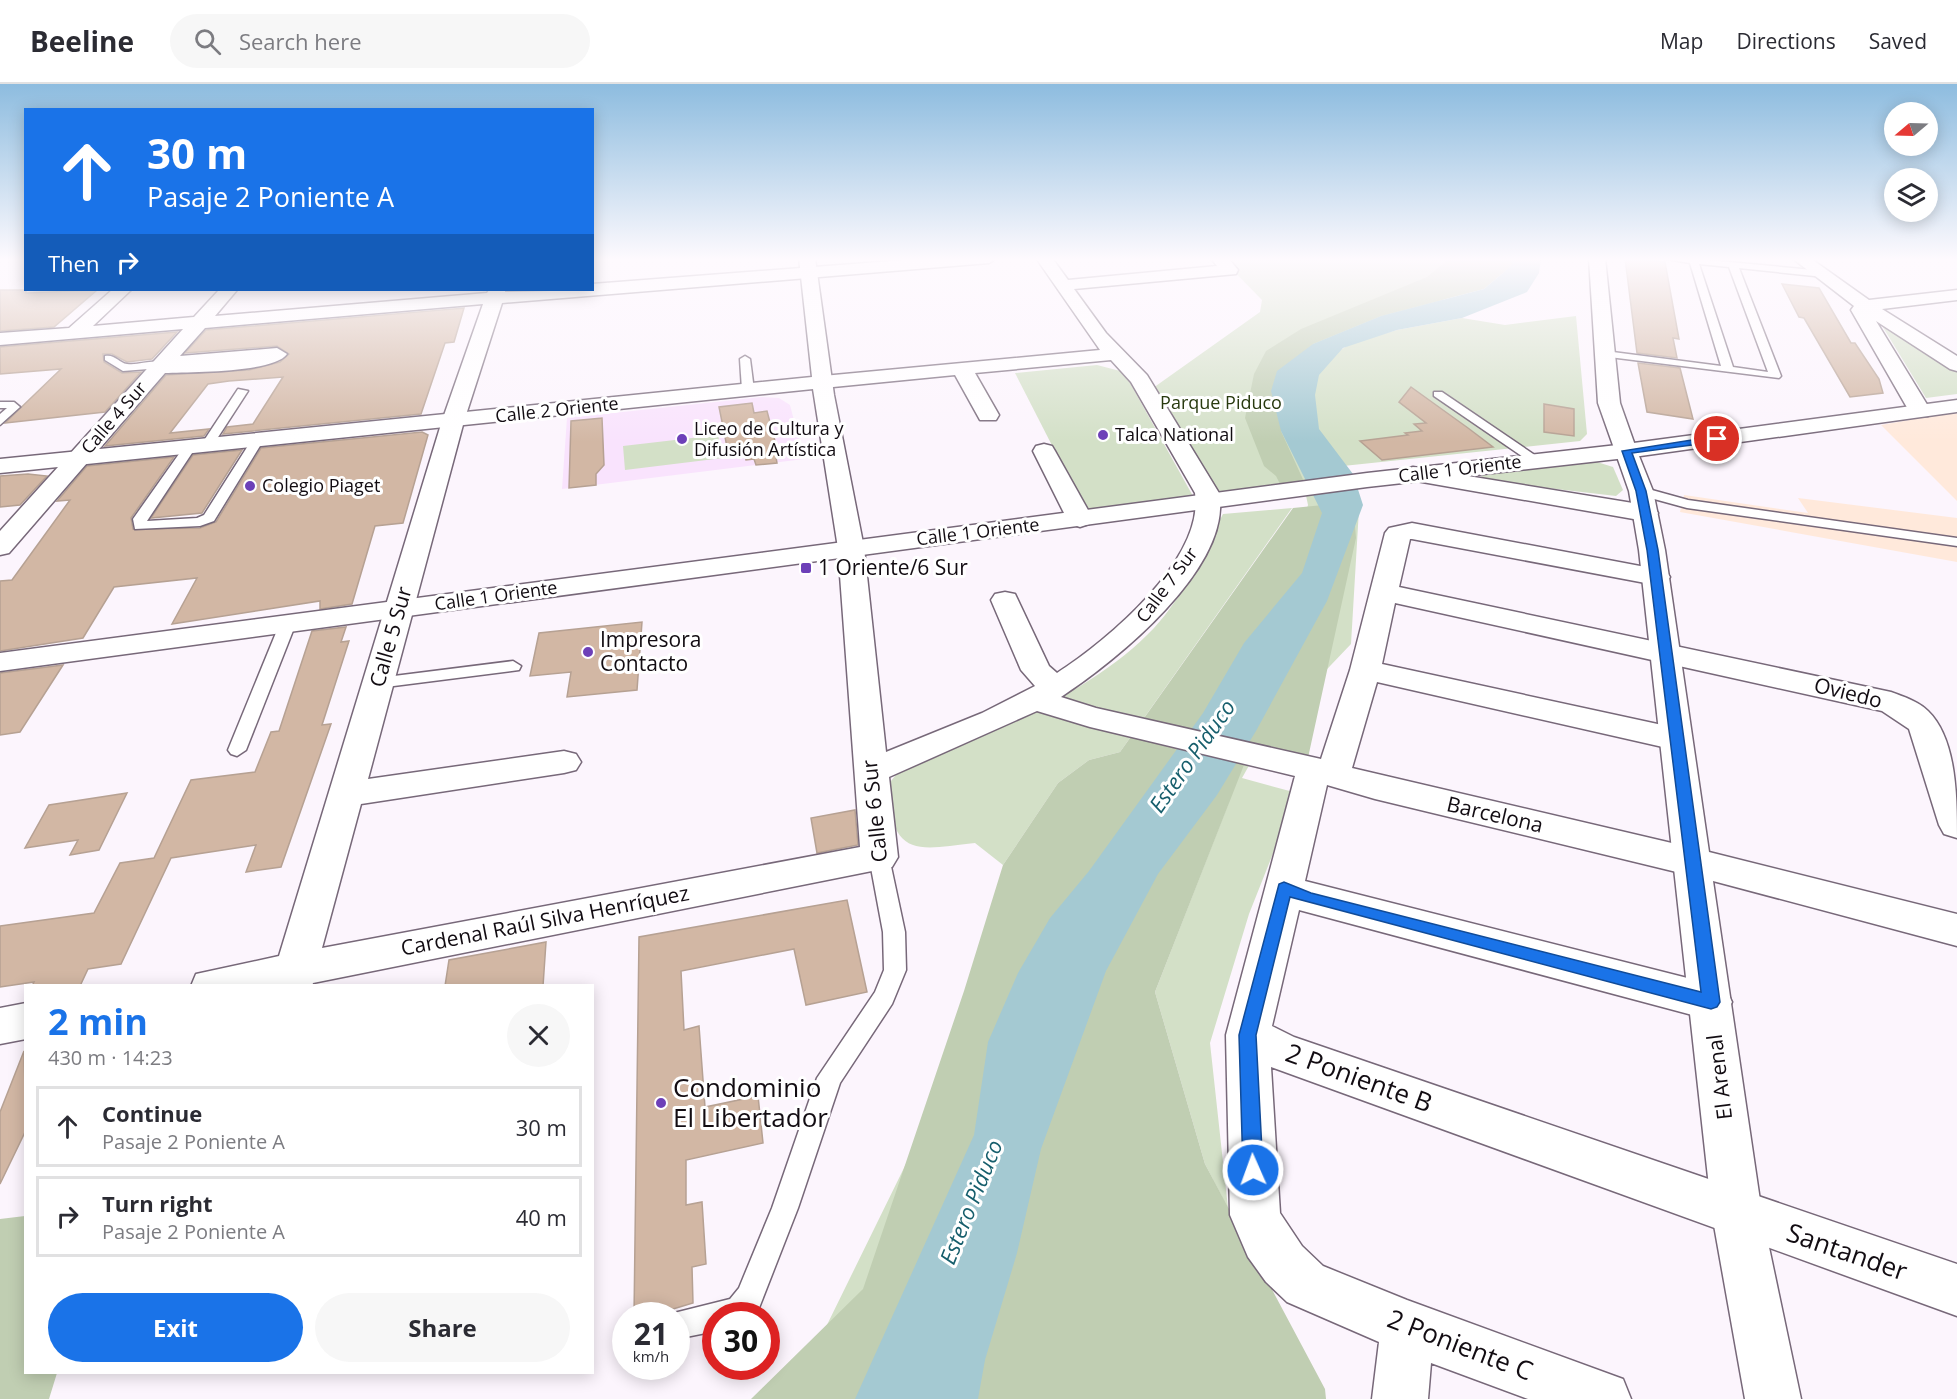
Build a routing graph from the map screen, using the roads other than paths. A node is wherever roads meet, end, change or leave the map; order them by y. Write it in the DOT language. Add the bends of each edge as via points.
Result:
graph roads {
  1 [pos="89,319"];
  2 [pos="201,319"];
  3 [pos="227,319"];
  4 [pos="487,319"];
  5 [pos="815,319"];
  6 [pos="1087,319"];
  7 [pos="1602,319"];
  8 [pos="1712,319"];
  9 [pos="1754,319"];
  10 [pos="1864,319"];
  11 [pos="1886,319"];
  12 [pos="199,322"];
  13 [pos="74,333"];
  14 [pos="0,339"];
  15 [pos="1645,348"];
  16 [pos="1115,354"];
  17 [pos="1605,354"];
  18 [pos="109,358"];
  19 [pos="1724,358"];
  20 [pos="746,359"];
  21 [pos="161,365"];
  22 [pos="1957,365"];
  23 [pos="962,369"];
  24 [pos="1728,370"];
  25 [pos="823,382"];
  26 [pos="748,390"];
  27 [pos="242,391"];
  28 [pos="1437,394"];
  29 [pos="0,405"];
  30 [pos="1957,406"];
  31 [pos="1920,411"];
  32 [pos="988,415"];
  33 [pos="0,421"];
  34 [pos="453,421"];
  35 [pos="257,441"];
  36 [pos="199,446"];
  37 [pos="1044,451"];
  38 [pos="1626,451"];
  39 [pos="79,458"];
  40 [pos="1536,460"];
  41 [pos="0,466"];
  42 [pos="1413,474"];
  43 [pos="1210,501"];
  44 [pos="1643,503"];
  45 [pos="1080,519"];
  46 [pos="1957,542"];
  47 [pos="0,547"];
  48 [pos="851,548"];
  49 [pos="1656,578"];
  50 [pos="1383,592"];
  51 [pos="1005,600"];
  52 [pos="399,609"];
  53 [pos="288,624"];
  54 [pos="1663,651"];
  55 [pos="0,662"];
  56 [pos="513,666"];
  57 [pos="1365,670"];
  58 [pos="378,683"];
  59 [pos="1044,693"];
  60 [pos="1676,739"];
  61 [pos="237,750"];
  62 [pos="564,762"];
  63 [pos="1947,764"];
  64 [pos="1311,768"];
  65 [pos="871,772"];
  66 [pos="344,795"];
  67 [pos="1957,825"];
  68 [pos="879,857"];
  69 [pos="1693,862"];
  70 [pos="1284,888"];
  71 [pos="1957,930"];
  72 [pos="293,977"];
  73 [pos="229,984"];
  74 [pos="1711,1002"];
  75 [pos="24,1021"];
  76 [pos="0,1026"];
  77 [pos="1248,1035"];
  78 [pos="1737,1214"];
  79 [pos="1957,1290"];
  80 [pos="745,1302"];
  81 [pos="1407,1327"];
  82 [pos="1401,1399"];
  83 [pos="1603,1399"];
  84 [pos="1773,1399"];
  1 -- 13 [label="street"];
  2 -- 12 [label="street, Calle 4 Sur"];
  3 -- 12 [label="street"];
  4 -- 34 [label="street, Calle 5 Sur"];
  5 -- 25 [label="street, Calle 6 Sur"];
  6 -- 16 [label="street"];
  7 -- 17 [label="street, El Arenal"];
  8 -- 19 [label="lane"];
  9 -- 24 [label="lane" via="1775,376"];
  10 -- 31 [label="street"];
  11 -- 22 [label="street"];
  12 -- 13 [label="street"];
  12 -- 21 [label="street, Calle 4 Sur"];
  13 -- 14 [label="street"];
  15 -- 19 [label="lane"];
  16 -- 23 [label="street, Calle 2 Oriente"];
  16 -- 43 [label="street" via="1140,379"];
  17 -- 24 [label="lane"];
  17 -- 38 [label="street, El Arenal" via="1609,403"];
  18 -- 21 [label="lane" via="123,368"];
  19 -- 24 [label="lane"];
  20 -- 26 [label="lane"];
  21 -- 39 [label="street, Calle 4 Sur"];
  23 -- 25 [label="street, Calle 2 Oriente"];
  23 -- 32 [label="street"];
  25 -- 26 [label="street, Calle 2 Oriente"];
  25 -- 48 [label="street, Calle 6 Sur"];
  26 -- 34 [label="street, Calle 2 Oriente"];
  27 -- 36 [label="lane"];
  28 -- 40 [label="lane"];
  29 -- 33 [label="lane" via="14,407"];
  30 -- 31 [label="street, Calle 1 Oriente"];
  31 -- 38 [label="street, Calle 1 Oriente"];
  34 -- 35 [label="street, Calle 2 Oriente"];
  34 -- 52 [label="street, Calle 5 Sur"];
  35 -- 36 [label="street, Calle 2 Oriente"];
  35 -- 36 [label="lane" via="209,518 140,526 140,519"];
  36 -- 39 [label="street, Calle 2 Oriente"];
  37 -- 45 [label="street"];
  38 -- 40 [label="street, Calle 1 Oriente"];
  38 -- 44 [label="street, El Arenal"];
  39 -- 41 [label="street, Calle 2 Oriente"];
  39 -- 47 [label="street, Calle 4 Sur"];
  40 -- 42 [label="street, Calle 1 Oriente"];
  42 -- 43 [label="street, Calle 1 Oriente"];
  42 -- 44 [label="street"];
  43 -- 45 [label="street, Calle 1 Oriente"];
  43 -- 59 [label="street, Calle 7 Sur" via="1199,545 1137,626 1099,658"];
  44 -- 46 [label="lane" via="1688,504"];
  44 -- 49 [label="street, El Arenal"];
  45 -- 48 [label="street, Calle 1 Oriente"];
  48 -- 52 [label="street, Calle 1 Oriente"];
  48 -- 65 [label="street, Calle 6 Sur"];
  49 -- 50 [label="street" via="1404,531 1398,533"];
  49 -- 54 [label="street, El Arenal"];
  50 -- 54 [label="street, Oviedo"];
  50 -- 57 [label="street"];
  51 -- 59 [label="street"];
  52 -- 53 [label="street, Calle 1 Oriente"];
  52 -- 58 [label="street, Calle 5 Sur"];
  53 -- 55 [label="street, Calle 1 Oriente"];
  53 -- 61 [label="lane"];
  54 -- 60 [label="street, El Arenal"];
  54 -- 63 [label="street, Oviedo" via="1900,706 1918,716"];
  56 -- 58 [label="lane"];
  57 -- 60 [label="street"];
  57 -- 64 [label="street"];
  58 -- 66 [label="street, Calle 5 Sur"];
  59 -- 64 [label="street, Barcelona" via="1090,717"];
  59 -- 65 [label="street, Calle 7 Sur" via="996,719"];
  60 -- 69 [label="street, El Arenal"];
  62 -- 66 [label="street"];
  63 -- 67 [label="street, Oviedo"];
  64 -- 69 [label="street, Barcelona"];
  64 -- 70 [label="street"];
  65 -- 68 [label="street, Calle 6 Sur"];
  66 -- 72 [label="street, Calle 5 Sur"];
  68 -- 72 [label="street, Cardenal Raúl Silva Henríquez"];
  68 -- 80 [label="lane, Calle 6 Sur" via="894,932 894,970 884,997 829,1078 785,1208"];
  69 -- 71 [label="street, Barcelona"];
  69 -- 74 [label="street, El Arenal"];
  70 -- 74 [label="street" via="1308,898"];
  70 -- 77 [label="street"];
  72 -- 73 [label="street, Cardenal Raúl Silva Henríquez"];
  74 -- 78 [label="street, El Arenal"];
  75 -- 76 [label="street"];
  77 -- 78 [label="street, 2 Poniente B" via="1280,1051"];
  77 -- 81 [label="street, 2 Poniente C" via="1255,1215 1266,1239 1305,1284"];
  78 -- 79 [label="street, Santander"];
  78 -- 84 [label="street, El Arenal"];
  81 -- 82 [label="street"];
  81 -- 83 [label="street, 2 Poniente C"];
}
